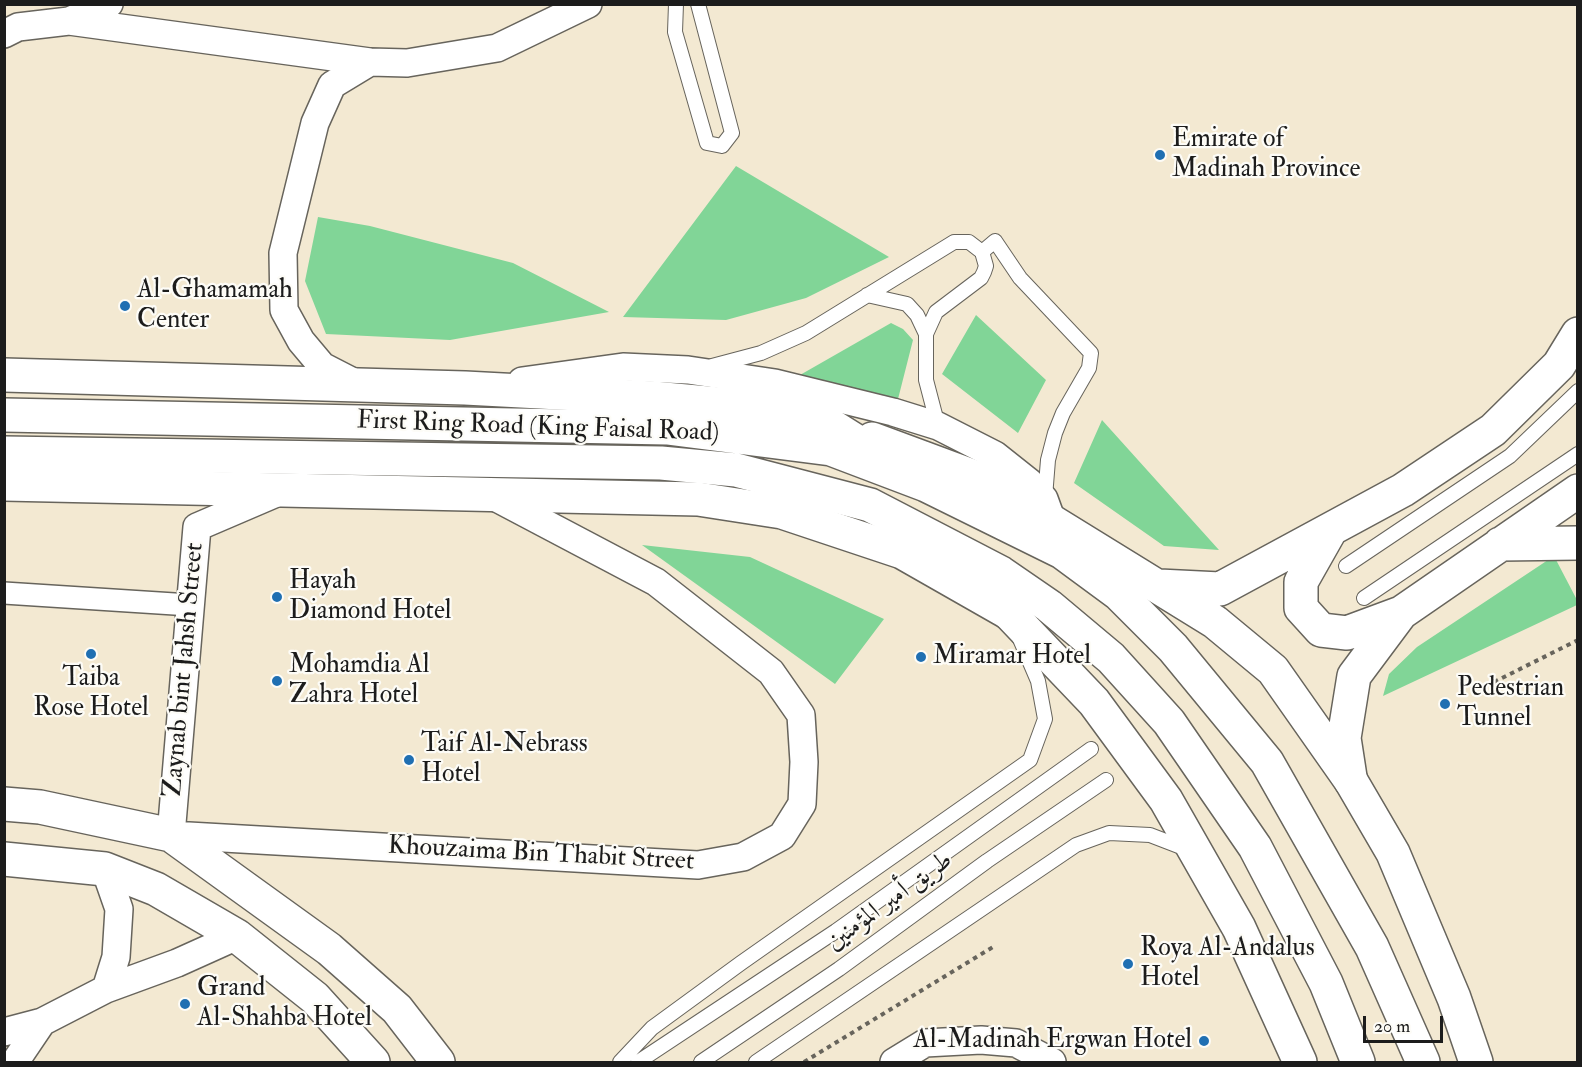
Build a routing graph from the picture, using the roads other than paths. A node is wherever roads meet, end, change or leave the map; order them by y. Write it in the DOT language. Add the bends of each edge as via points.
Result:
graph roads {
  1 [pos="109,4"];
  2 [pos="588,4"];
  3 [pos="676,4"];
  4 [pos="698,4"];
  5 [pos="74,15"];
  6 [pos="4,34"];
  7 [pos="370,62"];
  8 [pos="982,252"];
  9 [pos="867,295"];
  10 [pos="926,334"];
  11 [pos="1578,334"];
  12 [pos="688,370"];
  13 [pos="4,375"];
  14 [pos="360,385"];
  15 [pos="465,388"];
  16 [pos="1578,391"];
  17 [pos="4,415"];
  18 [pos="824,421"];
  19 [pos="938,426"];
  20 [pos="4,453"];
  21 [pos="1578,454"];
  22 [pos="4,484"];
  23 [pos="926,485"];
  24 [pos="284,489"];
  25 [pos="1578,491"];
  26 [pos="493,496"];
  27 [pos="870,505"];
  28 [pos="782,512"];
  29 [pos="1053,524"];
  30 [pos="1331,529"];
  31 [pos="1578,543"];
  32 [pos="1500,544"];
  33 [pos="1346,566"];
  34 [pos="1001,573"];
  35 [pos="1156,585"];
  36 [pos="4,593"];
  37 [pos="1364,598"];
  38 [pos="190,605"];
  39 [pos="1009,613"];
  40 [pos="1401,613"];
  41 [pos="1091,749"];
  42 [pos="1106,780"];
  43 [pos="1351,781"];
  44 [pos="4,804"];
  45 [pos="171,835"];
  46 [pos="1196,853"];
  47 [pos="4,859"];
  48 [pos="105,868"];
  49 [pos="237,936"];
  50 [pos="106,989"];
  51 [pos="42,1022"];
  52 [pos="4,1032"];
  53 [pos="15,1062"];
  54 [pos="373,1062"];
  55 [pos="438,1062"];
  56 [pos="620,1062"];
  57 [pos="638,1062"];
  58 [pos="701,1062"];
  59 [pos="756,1062"];
  60 [pos="894,1062"];
  61 [pos="1052,1062"];
  62 [pos="1300,1062"];
  63 [pos="1358,1062"];
  64 [pos="1423,1062"];
  65 [pos="1476,1062"];
  1 -- 5 [label="street"];
  2 -- 7 [label="street" via="497,48 407,63"];
  3 -- 4 [label="lane" via="675,32 707,143 722,146 732,133"];
  5 -- 6 [label="street" via="18,27"];
  5 -- 7 [label="street"];
  7 -- 14 [label="street" via="332,85 315,123 283,253 284,310 301,341 322,366"];
  8 -- 9 [label="lane" via="969,242 954,242"];
  8 -- 10 [label="lane" via="986,266 981,278 936,312"];
  8 -- 29 [label="lane" via="995,241 1020,278 1091,353 1089,368 1063,413 1048,460"];
  9 -- 10 [label="lane" via="907,304"];
  9 -- 12 [label="lane" via="806,333 761,353"];
  10 -- 19 [label="lane" via="926,380"];
  11 -- 30 [label="main road" via="1559,365 1493,430 1403,490"];
  12 -- 15 [label="street" via="623,367"];
  12 -- 19 [label="street" via="775,383"];
  13 -- 14 [label="main road"];
  14 -- 15 [label="main road"];
  15 -- 18 [label="main road" via="729,405"];
  16 -- 33 [label="lane" via="1510,456"];
  17 -- 23 [label="main road, First Ring Road (King Faisal Road)" via="668,428 831,449"];
  18 -- 23 [label="main road"];
  18 -- 29 [label="main road" via="988,482"];
  19 -- 29 [label="street" via="995,455 1029,482"];
  20 -- 27 [label="main road, First Ring Road (King Faisal Road)" via="649,463 736,470"];
  21 -- 37 [label="lane"];
  22 -- 24 [label="main road"];
  23 -- 29 [label="main road, First Ring Road (King Faisal Road)"];
  24 -- 26 [label="main road"];
  24 -- 38 [label="street, Zaynab bint Jahsh Street" via="197,527"];
  25 -- 32 [label="main road"];
  26 -- 28 [label="main road" via="698,499"];
  26 -- 45 [label="street, Khouzaima Bin Thabit Street" via="656,582 771,672 801,715 801,804 782,836 743,857 698,865"];
  27 -- 28 [label="main road"];
  27 -- 34 [label="main road, First Ring Road (King Faisal Road)"];
  28 -- 39 [label="main road" via="902,552"];
  29 -- 35 [label="main road"];
  29 -- 64 [label="main road, First Ring Road (King Faisal Road)" via="1173,648 1267,762 1372,946"];
  30 -- 35 [label="main road" via="1220,589"];
  30 -- 40 [label="main road" via="1301,582 1301,608 1322,630 1347,633"];
  31 -- 32 [label="main road"];
  32 -- 40 [label="main road"];
  34 -- 39 [label="main road"];
  34 -- 63 [label="main road, First Ring Road (King Faisal Road)" via="1049,606 1111,658 1169,722 1255,847 1326,983"];
  35 -- 43 [label="main road" via="1215,622 1273,670"];
  36 -- 38 [label="street"];
  38 -- 45 [label="street, Zaynab bint Jahsh Street"];
  39 -- 46 [label="main road" via="1094,702 1166,800"];
  39 -- 56 [label="lane" via="1038,681 1046,719 1030,760 652,1028"];
  40 -- 43 [label="main road" via="1354,676 1344,738"];
  41 -- 57 [label="lane" via="836,931"];
  42 -- 58 [label="lane, طريق أمير المؤمنين"];
  43 -- 65 [label="main road" via="1393,853 1454,998"];
  44 -- 45 [label="main road, Khouzaima Bin Thabit Street" via="40,807"];
  45 -- 55 [label="main road" via="329,949 397,1009"];
  46 -- 59 [label="lane" via="1150,835 1109,833 1077,845"];
  46 -- 62 [label="main road" via="1239,928"];
  47 -- 48 [label="main road"];
  48 -- 49 [label="main road" via="156,889"];
  48 -- 50 [label="street" via="119,909 116,957"];
  49 -- 50 [label="street"];
  49 -- 54 [label="main road" via="315,998"];
  50 -- 51 [label="street"];
  51 -- 52 [label="street"];
  51 -- 53 [label="street"];
  60 -- 61 [label="street" via="925,1043 981,1040 1016,1043"];
}
